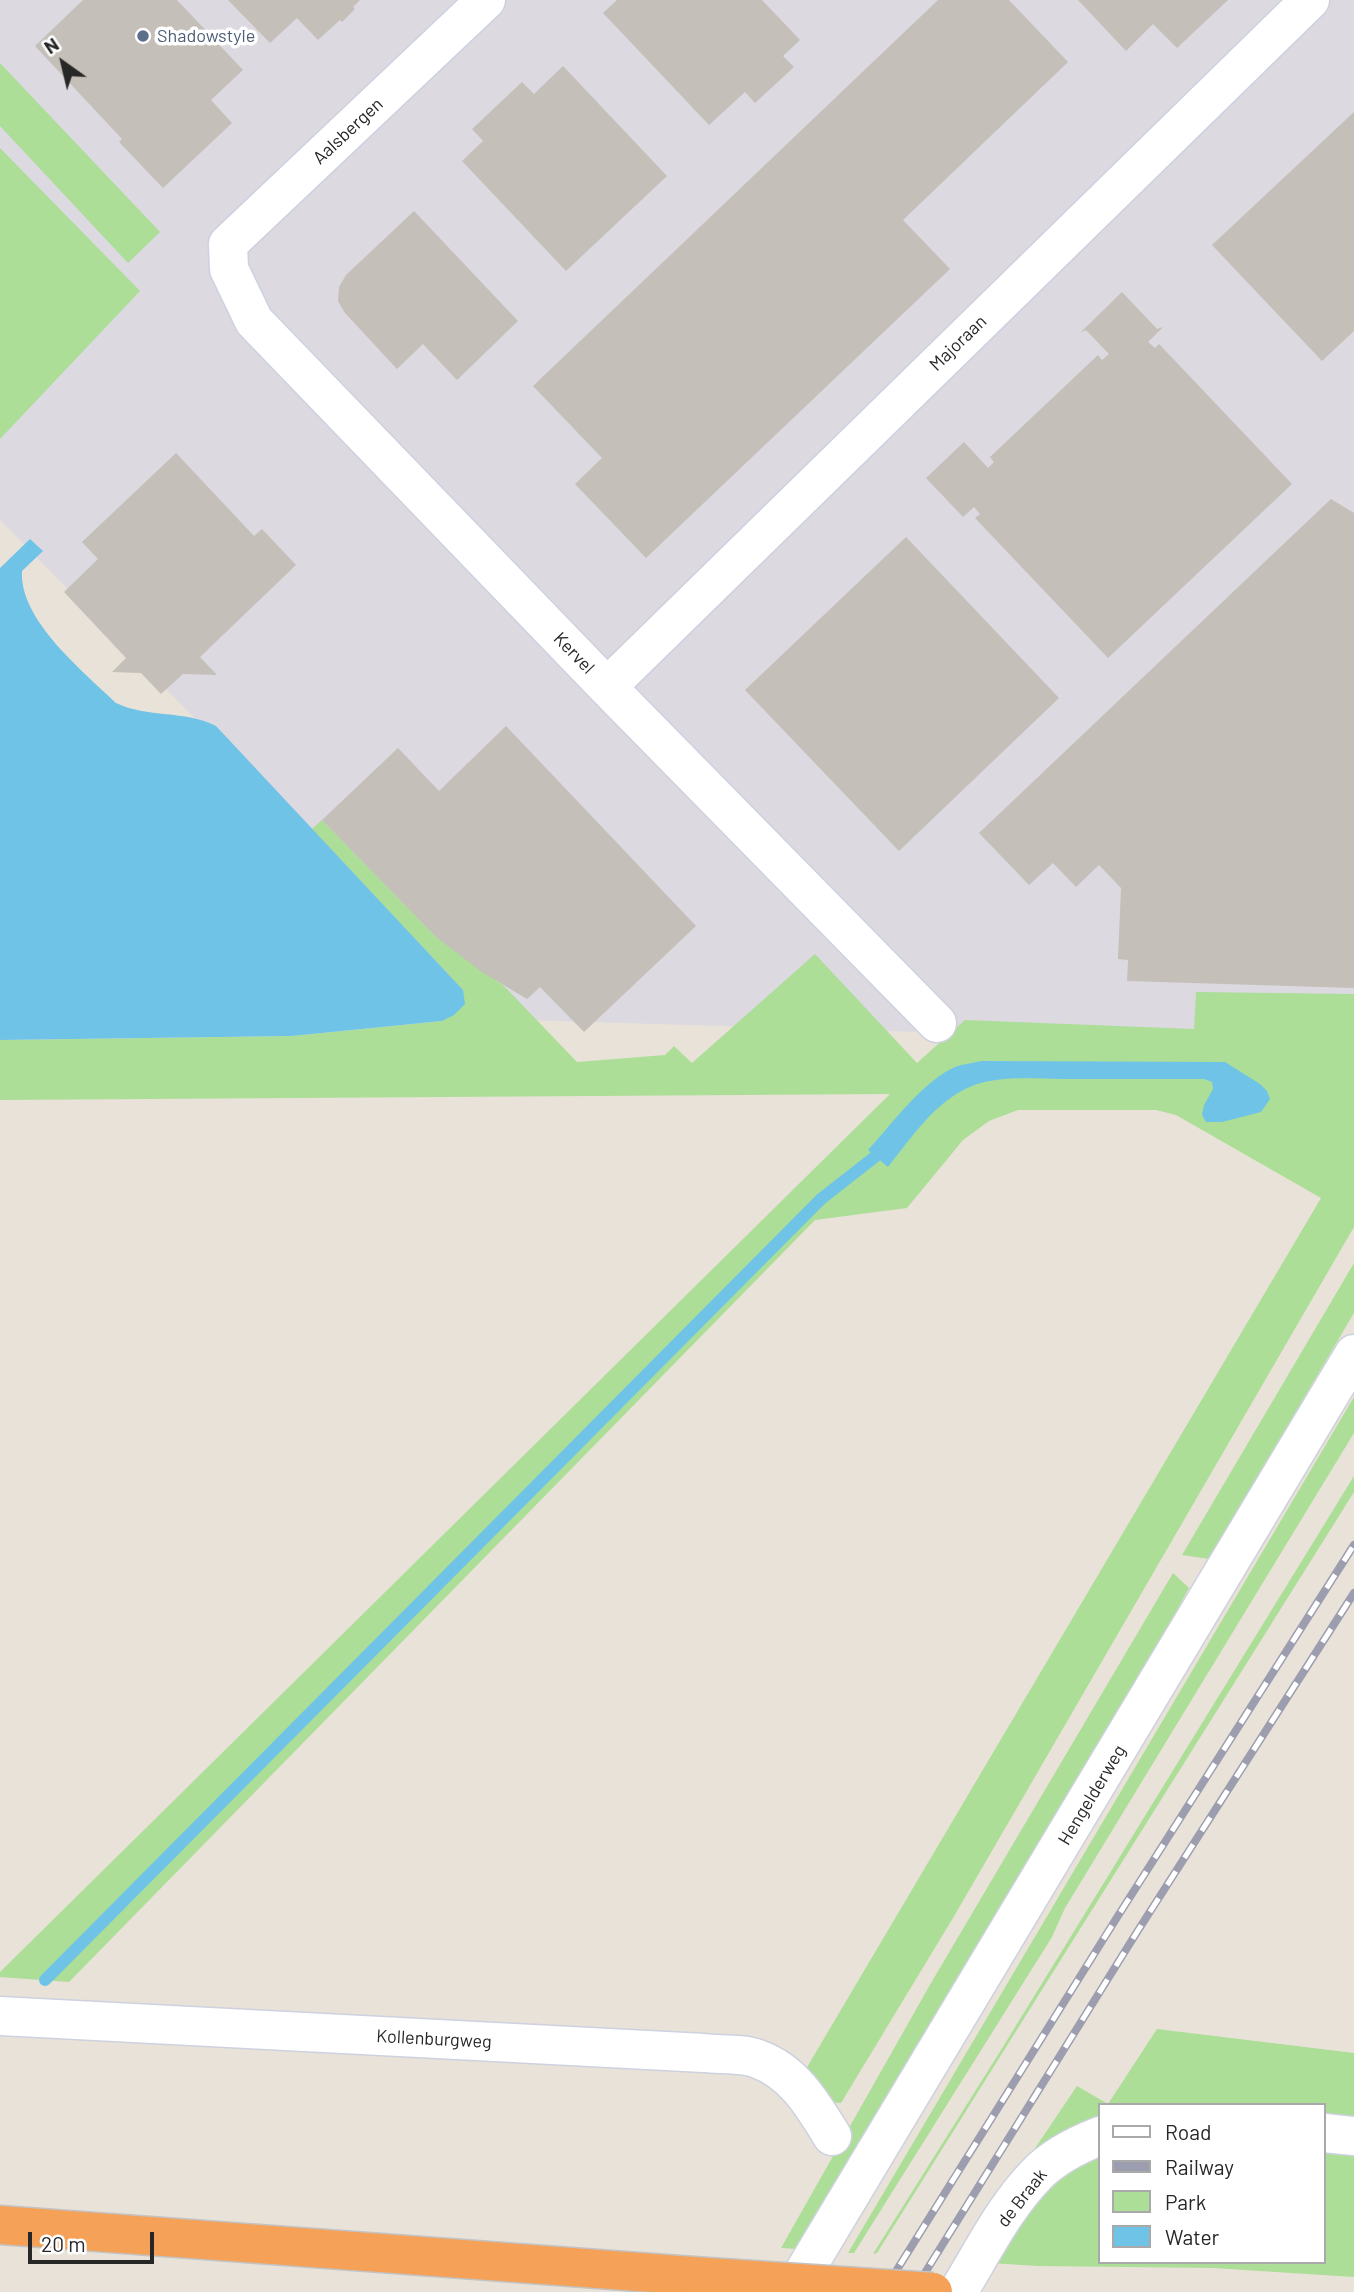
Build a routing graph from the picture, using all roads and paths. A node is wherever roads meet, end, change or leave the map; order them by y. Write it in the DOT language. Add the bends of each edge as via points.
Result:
graph roads {
  1 [pos="486,0"];
  2 [pos="1310,0"];
  3 [pos="229,269"];
  4 [pos="607,687"];
  5 [pos="937,1024"];
  6 [pos="1354,1354"];
  7 [pos="0,2016"];
  8 [pos="1326,2133"];
  9 [pos="832,2136"];
  10 [pos="1354,2136"];
  11 [pos="1098,2137"];
  12 [pos="0,2225"];
  13 [pos="792,2292"];
  14 [pos="933,2292"];
  15 [pos="958,2292"];
  1 -- 3 [label="street, Aalsbergen" via="228,244"];
  2 -- 4 [label="street, Majoraan"];
  3 -- 4 [label="street, Kervel" via="254,321"];
  4 -- 5 [label="street, Kervel"];
  6 -- 13 [label="street, Hengelderweg"];
  7 -- 9 [label="street, Kollenburgweg" via="757,2058 785,2074 808,2097"];
  8 -- 10 [label="street"];
  11 -- 15 [label="street, de Braak" via="1036,2175"];
  12 -- 14 [label="highway, bridge"];
}
